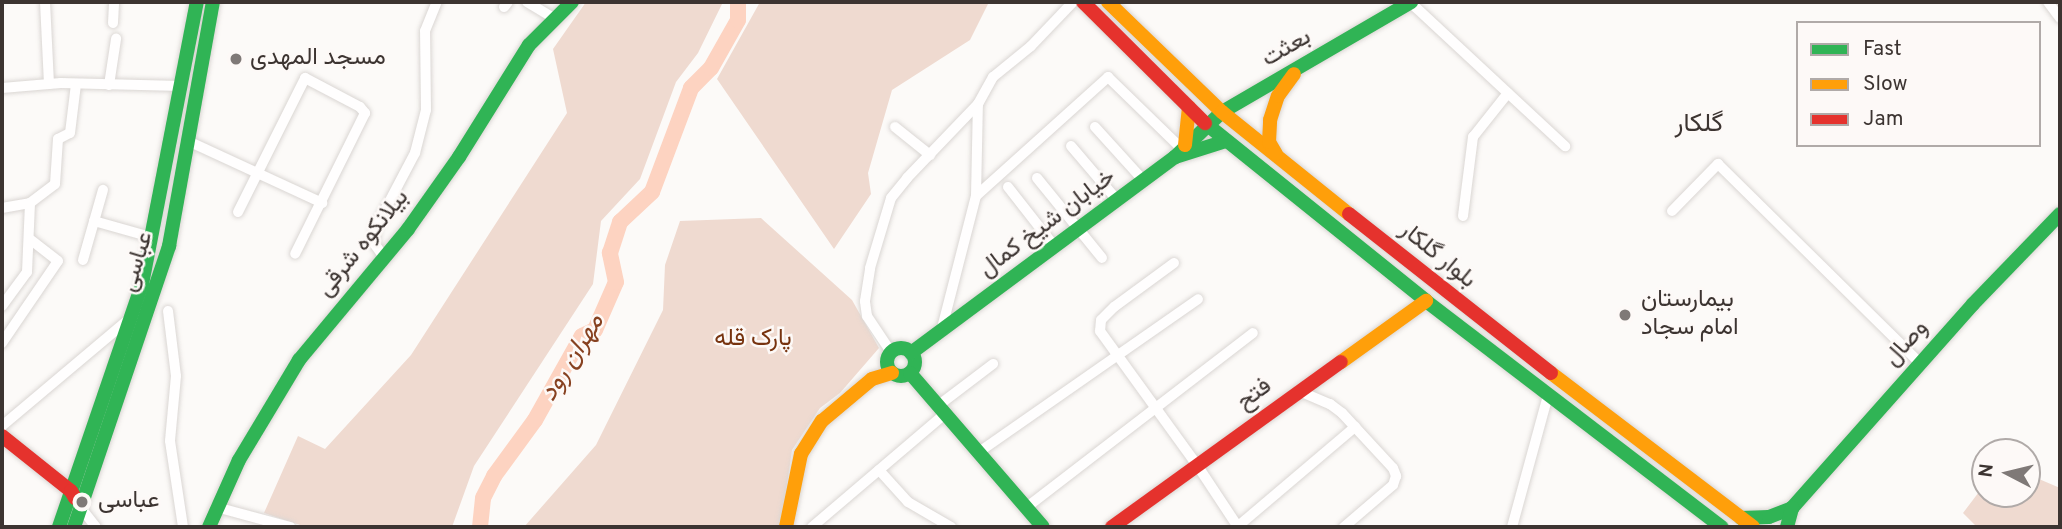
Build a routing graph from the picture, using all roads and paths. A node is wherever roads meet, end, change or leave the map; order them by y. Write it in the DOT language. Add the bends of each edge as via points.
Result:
graph roads {
  1 [pos="45,2"];
  2 [pos="114,2"];
  3 [pos="197,2"];
  4 [pos="213,2"];
  5 [pos="437,2"];
  6 [pos="527,2"];
  7 [pos="572,2"];
  8 [pos="1073,2"];
  9 [pos="1083,2"];
  10 [pos="1108,2"];
  11 [pos="1411,2"];
  12 [pos="2048,2"];
  13 [pos="2060,18"];
  14 [pos="555,19"];
  15 [pos="113,23"];
  16 [pos="116,39"];
  17 [pos="1298,69"];
  18 [pos="49,84"];
  19 [pos="76,84"];
  20 [pos="109,85"];
  21 [pos="181,86"];
  22 [pos="2,88"];
  23 [pos="1508,93"];
  24 [pos="978,104"];
  25 [pos="1189,107"];
  26 [pos="1222,112"];
  27 [pos="1207,125"];
  28 [pos="895,127"];
  29 [pos="1095,127"];
  30 [pos="188,141"];
  31 [pos="1226,141"];
  32 [pos="1071,146"];
  33 [pos="1565,146"];
  34 [pos="1181,150"];
  35 [pos="930,155"];
  36 [pos="1278,158"];
  37 [pos="258,173"];
  38 [pos="1037,178"];
  39 [pos="1143,180"];
  40 [pos="1008,187"];
  41 [pos="103,190"];
  42 [pos="976,196"];
  43 [pos="1117,200"];
  44 [pos="30,203"];
  45 [pos="322,203"];
  46 [pos="2,208"];
  47 [pos="1672,211"];
  48 [pos="238,212"];
  49 [pos="2060,214"];
  50 [pos="1463,216"];
  51 [pos="94,222"];
  52 [pos="1077,229"];
  53 [pos="151,237"];
  54 [pos="31,240"];
  55 [pos="1055,247"];
  56 [pos="295,254"];
  57 [pos="384,257"];
  58 [pos="1102,258"];
  59 [pos="83,260"];
  60 [pos="1174,263"];
  61 [pos="1198,299"];
  62 [pos="1426,301"];
  63 [pos="2,306"];
  64 [pos="168,311"];
  65 [pos="129,319"];
  66 [pos="941,332"];
  67 [pos="1253,333"];
  68 [pos="2,343"];
  69 [pos="891,352"];
  70 [pos="911,353"];
  71 [pos="1116,357"];
  72 [pos="1920,363"];
  73 [pos="993,364"];
  74 [pos="892,373"];
  75 [pos="910,373"];
  76 [pos="1299,391"];
  77 [pos="1548,395"];
  78 [pos="942,409"];
  79 [pos="1155,409"];
  80 [pos="2,426"];
  81 [pos="1355,427"];
  82 [pos="2,436"];
  83 [pos="979,452"];
  84 [pos="1197,465"];
  85 [pos="879,470"];
  86 [pos="71,491"];
  87 [pos="216,507"];
  88 [pos="81,508"];
  89 [pos="1027,508"];
  90 [pos="1791,508"];
  91 [pos="1747,523"];
  92 [pos="1235,524"];
  93 [pos="1719,526"];
  94 [pos="59,527"];
  95 [pos="74,527"];
  96 [pos="96,527"];
  97 [pos="183,527"];
  98 [pos="209,527"];
  99 [pos="290,527"];
  100 [pos="786,527"];
  101 [pos="812,527"];
  102 [pos="951,527"];
  103 [pos="1044,527"];
  104 [pos="1112,527"];
  105 [pos="1219,527"];
  106 [pos="1344,527"];
  107 [pos="1513,527"];
  108 [pos="1787,527"];
  1 -- 18 [label="street"];
  2 -- 15 [label="street"];
  3 -- 21 [label="main road, عباسى"];
  4 -- 30 [label="main road, عباسى"];
  5 -- 57 [label="street" via="425,32 426,110 415,153 376,227 374,243"];
  6 -- 14 [label="street"];
  7 -- 14 [label="main road, بیلانکوه شرقی"];
  8 -- 24 [label="street" via="993,77"];
  9 -- 25 [label="main road, بلوار گلکار"];
  10 -- 26 [label="main road, بلوار گلکار"];
  11 -- 17 [label="main road, بعثت"];
  11 -- 23 [label="street"];
  12 -- 13 [label="street"];
  14 -- 57 [label="main road, بیلانکوه شرقی" via="530,45 459,157"];
  16 -- 20 [label="street"];
  17 -- 26 [label="main road, بعثت"];
  17 -- 36 [label="main road" via="1278,96 1270,120 1269,142"];
  18 -- 19 [label="street"];
  18 -- 22 [label="street"];
  19 -- 20 [label="street"];
  19 -- 44 [label="street" via="70,133 58,139 55,184"];
  20 -- 21 [label="street"];
  21 -- 53 [label="main road, عباسى"];
  23 -- 33 [label="street"];
  23 -- 50 [label="street" via="1473,137"];
  24 -- 35 [label="street"];
  24 -- 42 [label="street"];
  25 -- 27 [label="main road, بلوار گلکار"];
  25 -- 34 [label="main road"];
  26 -- 27 [label="main road, بعثت"];
  26 -- 36 [label="main road, بلوار گلکار"];
  27 -- 31 [label="main road, بلوار گلکار"];
  27 -- 34 [label="main road, خیابان شیخ کمال"];
  28 -- 35 [label="street"];
  29 -- 39 [label="street"];
  30 -- 37 [label="street"];
  30 -- 88 [label="main road, عباسى" via="169,246"];
  31 -- 34 [label="main road"];
  31 -- 62 [label="main road, بلوار گلکار"];
  32 -- 43 [label="street"];
  34 -- 39 [label="main road, خیابان شیخ کمال"];
  34 -- 42 [label="street" via="1108,77"];
  35 -- 69 [label="street" via="891,198 870,268 866,316"];
  36 -- 91 [label="main road, بلوار گلکار"];
  37 -- 45 [label="street"];
  37 -- 45 [label="street" via="305,78 366,113"];
  37 -- 48 [label="street"];
  38 -- 52 [label="street"];
  39 -- 43 [label="main road, خیابان شیخ کمال"];
  40 -- 55 [label="street"];
  41 -- 51 [label="street"];
  42 -- 66 [label="street"];
  43 -- 52 [label="main road, خیابان شیخ کمال"];
  44 -- 46 [label="street"];
  44 -- 54 [label="street"];
  45 -- 56 [label="street"];
  47 -- 72 [label="street" via="1718,164"];
  49 -- 72 [label="main road, وصال"];
  51 -- 53 [label="street"];
  51 -- 59 [label="street"];
  52 -- 55 [label="main road, خیابان شیخ کمال"];
  52 -- 58 [label="street"];
  53 -- 65 [label="main road, عباسى"];
  54 -- 63 [label="street" via="27,272"];
  54 -- 68 [label="street" via="58,261"];
  55 -- 66 [label="main road, خیابان شیخ کمال"];
  57 -- 87 [label="main road, بیلانکوه شرقی" via="299,360"];
  60 -- 71 [label="street" via="1101,320 1100,331"];
  61 -- 71 [label="street"];
  62 -- 76 [label="main road, فتح"];
  62 -- 77 [label="main road, بلوار گلکار"];
  64 -- 97 [label="street" via="176,376 170,441"];
  65 -- 80 [label="street"];
  65 -- 86 [label="main road, عباسى"];
  66 -- 70 [label="main road, خیابان شیخ کمال"];
  67 -- 79 [label="street"];
  69 -- 70 [label="main road" via="900,348"];
  69 -- 74 [label="main road" via="887,360"];
  70 -- 75 [label="main road" via="915,361"];
  71 -- 79 [label="street"];
  71 -- 83 [label="street"];
  72 -- 90 [label="main road, وصال"];
  73 -- 78 [label="street"];
  74 -- 75 [label="main road" via="900,377"];
  74 -- 100 [label="main road" via="872,379 822,421 801,454"];
  75 -- 78 [label="main road"];
  76 -- 81 [label="street" via="1330,404"];
  76 -- 84 [label="main road, فتح"];
  77 -- 93 [label="main road, بلوار گلکار"];
  77 -- 107 [label="street"];
  78 -- 83 [label="main road"];
  78 -- 85 [label="street"];
  79 -- 84 [label="street"];
  79 -- 89 [label="street"];
  81 -- 92 [label="street"];
  81 -- 106 [label="street" via="1396,476 1392,485"];
  82 -- 86 [label="main road"];
  83 -- 89 [label="main road"];
  84 -- 92 [label="street"];
  84 -- 104 [label="main road, فتح"];
  85 -- 101 [label="street"];
  85 -- 102 [label="street" via="908,502"];
  86 -- 88 [label="main road"];
  86 -- 94 [label="main road, عباسى"];
  87 -- 98 [label="main road, بیلانکوه شرقی"];
  87 -- 99 [label="street"];
  88 -- 95 [label="main road, عباسى"];
  88 -- 96 [label="street"];
  89 -- 103 [label="main road"];
  90 -- 91 [label="main road"];
  90 -- 108 [label="main road"];
  92 -- 105 [label="street"];
}
